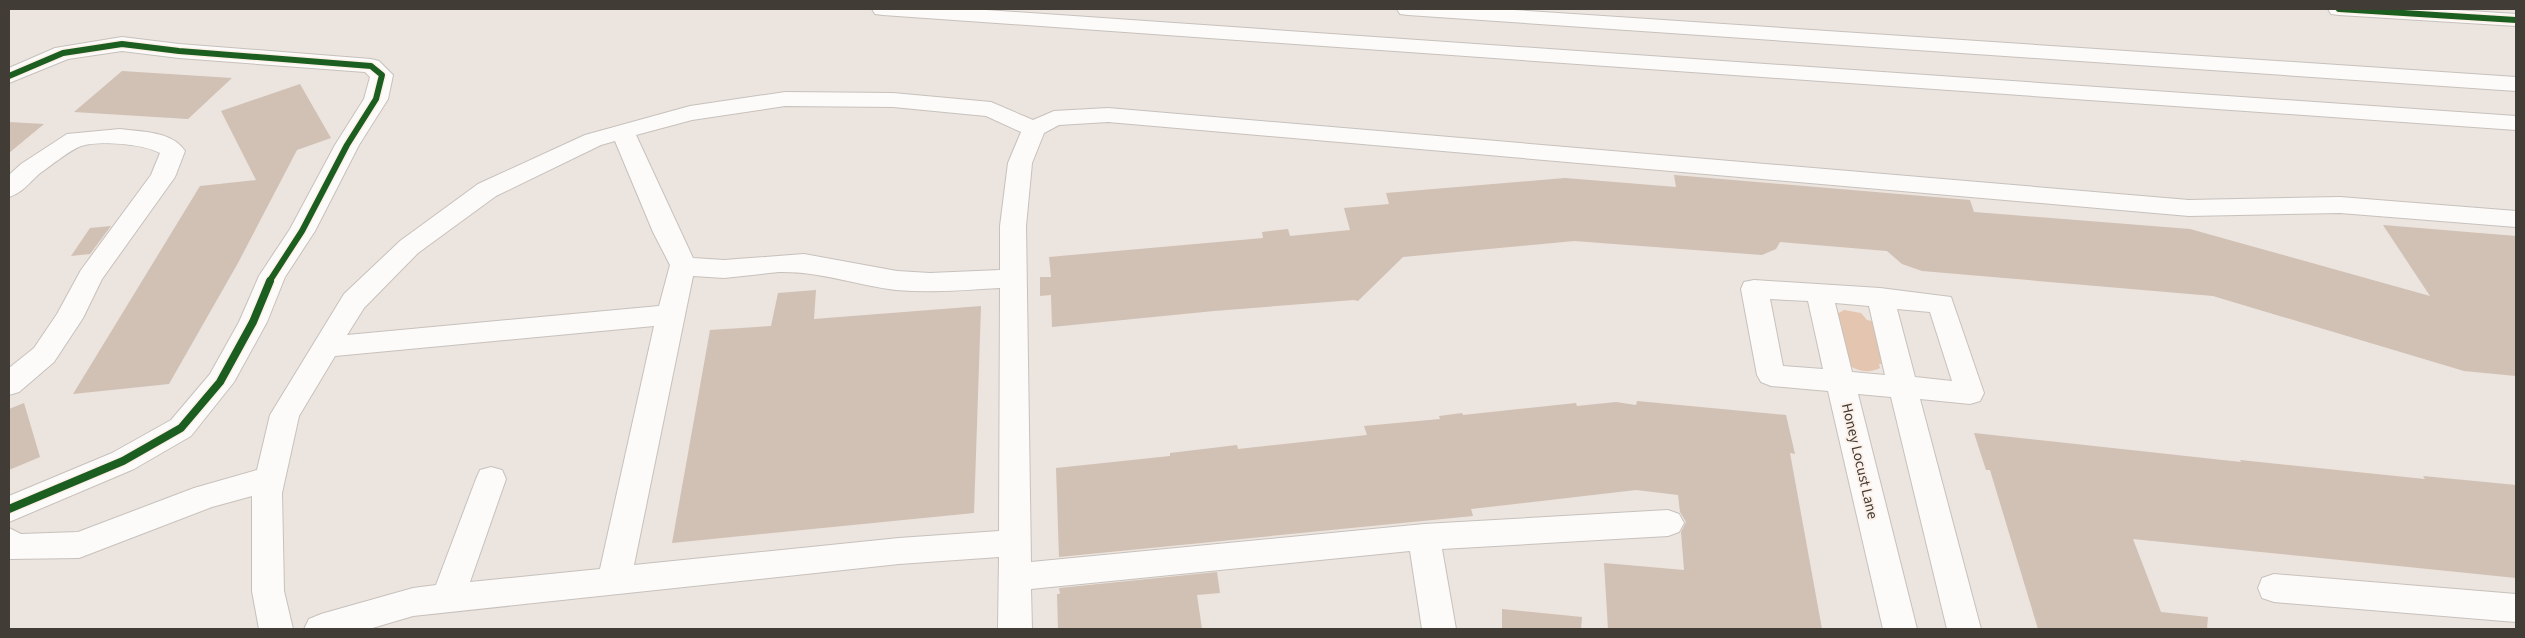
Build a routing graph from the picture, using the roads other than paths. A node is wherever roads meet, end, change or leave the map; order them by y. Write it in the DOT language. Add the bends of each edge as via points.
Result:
graph roads {
  1 [pos="883,9"];
  2 [pos="1408,9"];
  3 [pos="2339,9"];
  4 [pos="2516,20"];
  5 [pos="9,76"];
  6 [pos="2516,84"];
  7 [pos="2516,124"];
  8 [pos="1034,129"];
  9 [pos="623,132"];
  10 [pos="9,189"];
  11 [pos="2516,219"];
  12 [pos="683,265"];
  13 [pos="1013,278"];
  14 [pos="1820,292"];
  15 [pos="1880,298"];
  16 [pos="670,315"];
  17 [pos="326,348"];
  18 [pos="1841,381"];
  19 [pos="9,384"];
  20 [pos="1902,387"];
  21 [pos="271,478"];
  22 [pos="491,479"];
  23 [pos="9,509"];
  24 [pos="1668,523"];
  25 [pos="1424,537"];
  26 [pos="9,541"];
  27 [pos="1015,543"];
  28 [pos="1015,577"];
  29 [pos="614,581"];
  30 [pos="2274,588"];
  31 [pos="448,599"];
  32 [pos="2516,608"];
  33 [pos="276,629"];
  34 [pos="321,629"];
  35 [pos="1015,629"];
  36 [pos="1439,629"];
  37 [pos="1900,629"];
  38 [pos="1964,629"];
  1 -- 7 [label="main road"];
  2 -- 6 [label="main road"];
  3 -- 4 [label="main road"];
  5 -- 23 [label="main road" via="63,53 122,44 370,66 382,75 376,100 347,145 302,231 272,276 253,322 220,382 181,428 123,461"];
  8 -- 9 [label="main road" via="991,109 893,100 785,98 690,113"];
  8 -- 11 [label="main road" via="1054,118 1108,115 2189,208 2340,205"];
  8 -- 13 [label="main road" via="1020,163 1013,226"];
  9 -- 12 [label="main road"];
  9 -- 17 [label="main road" via="593,140 487,190 409,247 354,301"];
  10 -- 19 [label="main road" via="30,169 75,139 120,136 157,141 173,150 163,177 90,276 69,318 44,355"];
  12 -- 13 [label="main road" via="700,270 794,262 838,267 880,278 930,283"];
  12 -- 16 [label="main road"];
  13 -- 27 [label="main road"];
  14 -- 15 [label="main road"];
  14 -- 18 [label="main road, Honey Locust Lane"];
  14 -- 18 [label="main road" via="1754,289 1771,375"];
  15 -- 20 [label="main road"];
  15 -- 20 [label="main road" via="1941,304 1970,393"];
  16 -- 17 [label="main road"];
  16 -- 29 [label="main road"];
  17 -- 21 [label="main road" via="285,415"];
  18 -- 20 [label="main road"];
  18 -- 37 [label="main road, Honey Locust Lane"];
  20 -- 38 [label="main road"];
  21 -- 26 [label="main road" via="205,497 79,545 11,547"];
  21 -- 33 [label="main road" via="267,493 268,591"];
  22 -- 31 [label="main road"];
  24 -- 25 [label="main road"];
  25 -- 28 [label="main road"];
  25 -- 36 [label="main road"];
  27 -- 28 [label="main road"];
  27 -- 29 [label="main road" via="899,551"];
  28 -- 35 [label="main road"];
  29 -- 31 [label="main road"];
  30 -- 32 [label="main road"];
  31 -- 34 [label="main road" via="413,602"];
}
